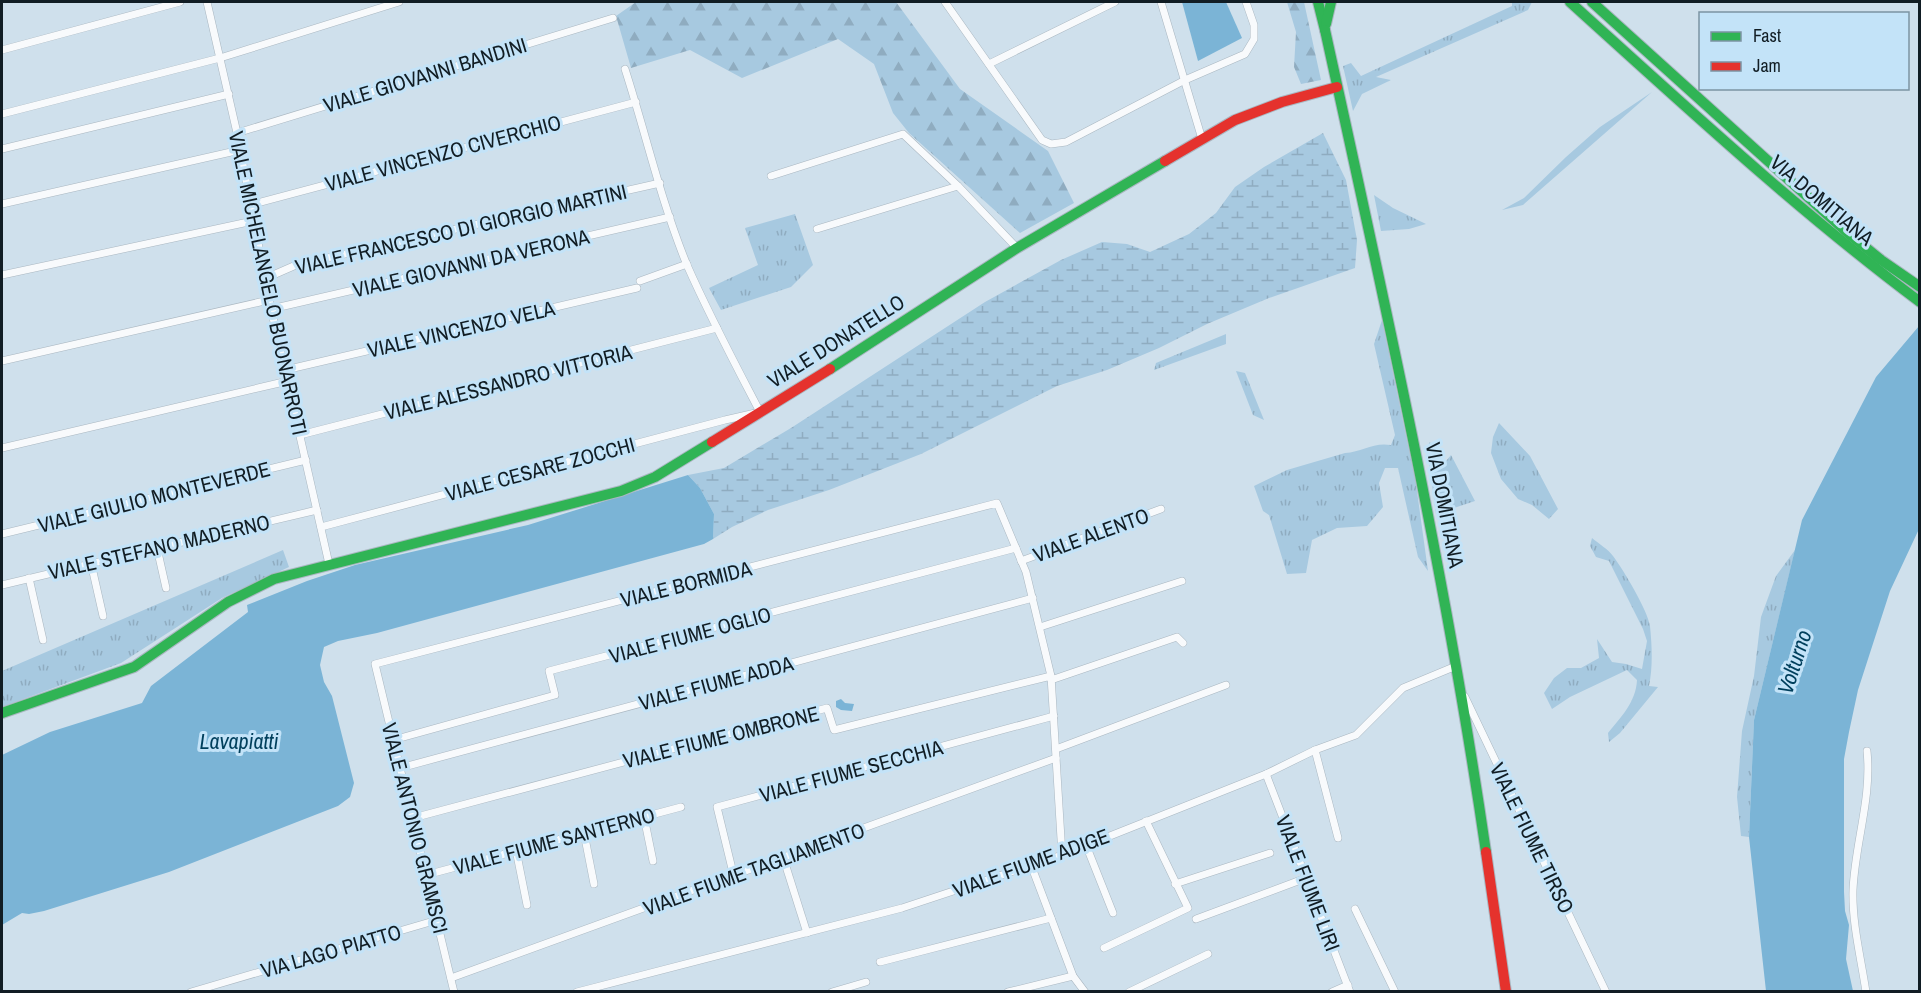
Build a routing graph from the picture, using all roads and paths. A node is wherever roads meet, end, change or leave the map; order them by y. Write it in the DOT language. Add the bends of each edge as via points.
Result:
graph roads {
  1 [pos="180,2"];
  2 [pos="207,2"];
  3 [pos="399,2"];
  4 [pos="945,2"];
  5 [pos="1115,2"];
  6 [pos="1161,2"];
  7 [pos="1246,2"];
  8 [pos="1318,2"];
  9 [pos="1331,2"];
  10 [pos="1570,2"];
  11 [pos="1592,2"];
  12 [pos="613,18"];
  13 [pos="1325,30"];
  14 [pos="2,50"];
  15 [pos="220,58"];
  16 [pos="989,64"];
  17 [pos="625,69"];
  18 [pos="1185,80"];
  19 [pos="1337,87"];
  20 [pos="229,94"];
  21 [pos="636,102"];
  22 [pos="2,114"];
  23 [pos="237,133"];
  24 [pos="1202,139"];
  25 [pos="2,149"];
  26 [pos="240,150"];
  27 [pos="771,176"];
  28 [pos="660,183"];
  29 [pos="958,186"];
  30 [pos="2,204"];
  31 [pos="250,205"];
  32 [pos="670,217"];
  33 [pos="254,221"];
  34 [pos="817,229"];
  35 [pos="1017,248"];
  36 [pos="687,264"];
  37 [pos="2,275"];
  38 [pos="264,279"];
  39 [pos="1920,287"];
  40 [pos="269,300"];
  41 [pos="1920,302"];
  42 [pos="271,309"];
  43 [pos="717,328"];
  44 [pos="2,361"];
  45 [pos="285,370"];
  46 [pos="288,381"];
  47 [pos="760,412"];
  48 [pos="300,435"];
  49 [pos="2,448"];
  50 [pos="306,460"];
  51 [pos="1161,509"];
  52 [pos="317,510"];
  53 [pos="321,527"];
  54 [pos="2,534"];
  55 [pos="156,548"];
  56 [pos="1016,548"];
  57 [pos="1021,561"];
  58 [pos="91,563"];
  59 [pos="329,564"];
  60 [pos="29,578"];
  61 [pos="1182,581"];
  62 [pos="2,585"];
  63 [pos="166,588"];
  64 [pos="1033,598"];
  65 [pos="103,616"];
  66 [pos="1040,627"];
  67 [pos="43,640"];
  68 [pos="1183,643"];
  69 [pos="375,664"];
  70 [pos="1456,666"];
  71 [pos="1051,678"];
  72 [pos="1459,684"];
  73 [pos="1226,685"];
  74 [pos="2,713"];
  75 [pos="1054,716"];
  76 [pos="393,740"];
  77 [pos="1056,749"];
  78 [pos="1315,750"];
  79 [pos="1867,751"];
  80 [pos="1056,758"];
  81 [pos="400,768"];
  82 [pos="1266,774"];
  83 [pos="681,807"];
  84 [pos="413,818"];
  85 [pos="644,818"];
  86 [pos="1146,821"];
  87 [pos="584,833"];
  88 [pos="1338,838"];
  89 [pos="1086,845"];
  90 [pos="516,850"];
  91 [pos="1270,853"];
  92 [pos="1062,855"];
  93 [pos="783,857"];
  94 [pos="653,861"];
  95 [pos="1031,865"];
  96 [pos="426,875"];
  97 [pos="734,877"];
  98 [pos="1306,878"];
  99 [pos="594,884"];
  100 [pos="1175,884"];
  101 [pos="527,906"];
  102 [pos="1355,909"];
  103 [pos="1113,913"];
  104 [pos="1051,918"];
  105 [pos="1196,919"];
  106 [pos="437,920"];
  107 [pos="807,933"];
  108 [pos="1104,948"];
  109 [pos="1208,954"];
  110 [pos="880,962"];
  111 [pos="1072,976"];
  112 [pos="451,978"];
  113 [pos="866,982"];
  114 [pos="1349,988"];
  115 [pos="190,992"];
  116 [pos="454,992"];
  117 [pos="577,992"];
  118 [pos="832,992"];
  119 [pos="1008,992"];
  120 [pos="1085,992"];
  121 [pos="1129,992"];
  122 [pos="1332,992"];
  123 [pos="1395,992"];
  124 [pos="1506,992"];
  125 [pos="1606,992"];
  126 [pos="1866,992"];
  1 -- 14 [label="street"];
  2 -- 15 [label="street, VIALE MICHELANGELO BUONARROTI"];
  3 -- 15 [label="street"];
  4 -- 16 [label="street"];
  5 -- 16 [label="street"];
  6 -- 18 [label="street"];
  7 -- 18 [label="street" via="1254,39 1245,54"];
  8 -- 13 [label="main road, VIA DOMITIANA"];
  9 -- 13 [label="main road"];
  10 -- 41 [label="main road, VIA DOMITIANA" via="1759,173 1871,267"];
  11 -- 39 [label="main road, VIA DOMITIANA" via="1849,234"];
  12 -- 23 [label="street, VIALE GIOVANNI BANDINI"];
  13 -- 19 [label="main road, VIA DOMITIANA"];
  15 -- 20 [label="street, VIALE MICHELANGELO BUONARROTI"];
  15 -- 22 [label="street"];
  16 -- 18 [label="street" via="1042,140 1051,144 1065,142"];
  17 -- 21 [label="street"];
  18 -- 24 [label="street"];
  19 -- 24 [label="main road, VIALE DONATELLO" via="1234,120"];
  19 -- 70 [label="main road, VIA DOMITIANA" via="1398,366"];
  20 -- 23 [label="street, VIALE MICHELANGELO BUONARROTI"];
  20 -- 25 [label="street"];
  21 -- 28 [label="street"];
  21 -- 31 [label="street, VIALE VINCENZO CIVERCHIO"];
  23 -- 26 [label="street, VIALE MICHELANGELO BUONARROTI"];
  24 -- 35 [label="main road, VIALE DONATELLO"];
  26 -- 30 [label="street"];
  26 -- 31 [label="street, VIALE MICHELANGELO BUONARROTI"];
  27 -- 29 [label="street" via="903,134"];
  28 -- 32 [label="street"];
  28 -- 38 [label="street, VIALE FRANCESCO DI GIORGIO MARTINI" via="296,265"];
  29 -- 34 [label="street"];
  29 -- 35 [label="street"];
  31 -- 33 [label="street, VIALE MICHELANGELO BUONARROTI"];
  32 -- 36 [label="street"];
  32 -- 42 [label="street, VIALE GIOVANNI DA VERONA"];
  33 -- 37 [label="street"];
  33 -- 38 [label="street, VIALE MICHELANGELO BUONARROTI"];
  35 -- 47 [label="main road, VIALE DONATELLO"];
  36 -- 43 [label="street"];
  36 -- 45 [label="street, VIALE VINCENZO VELA" via="638,285"];
  38 -- 40 [label="street, VIALE MICHELANGELO BUONARROTI"];
  40 -- 42 [label="street, VIALE MICHELANGELO BUONARROTI"];
  40 -- 44 [label="street"];
  42 -- 45 [label="street, VIALE MICHELANGELO BUONARROTI"];
  43 -- 47 [label="street"];
  43 -- 48 [label="street, VIALE ALESSANDRO VITTORIA"];
  45 -- 46 [label="street, VIALE MICHELANGELO BUONARROTI"];
  46 -- 48 [label="street, VIALE MICHELANGELO BUONARROTI"];
  46 -- 49 [label="street"];
  47 -- 53 [label="street, VIALE CESARE ZOCCHI"];
  47 -- 59 [label="main road, VIALE DONATELLO" via="655,477 621,491"];
  48 -- 50 [label="street, VIALE MICHELANGELO BUONARROTI"];
  50 -- 52 [label="street, VIALE MICHELANGELO BUONARROTI"];
  50 -- 54 [label="street, VIALE GIULIO MONTEVERDE"];
  51 -- 57 [label="street, VIALE ALENTO"];
  52 -- 53 [label="street, VIALE MICHELANGELO BUONARROTI"];
  52 -- 55 [label="street, VIALE STEFANO MADERNO"];
  53 -- 59 [label="street, VIALE MICHELANGELO BUONARROTI"];
  55 -- 58 [label="street, VIALE STEFANO MADERNO"];
  55 -- 63 [label="street"];
  56 -- 57 [label="street"];
  56 -- 69 [label="street, VIALE BORMIDA" via="997,503"];
  56 -- 76 [label="street, VIALE FIUME OGLIO" via="549,671 555,695"];
  57 -- 64 [label="street"];
  58 -- 60 [label="street, VIALE STEFANO MADERNO"];
  58 -- 65 [label="street"];
  59 -- 74 [label="main road, VIALE DONATELLO" via="274,579 228,603 134,667"];
  60 -- 62 [label="street, VIALE STEFANO MADERNO"];
  60 -- 67 [label="street"];
  61 -- 66 [label="street"];
  64 -- 66 [label="street"];
  64 -- 81 [label="street, VIALE FIUME ADDA"];
  66 -- 71 [label="street"];
  68 -- 71 [label="street" via="1177,638"];
  69 -- 76 [label="street, VIALE ANTONIO GRAMSCI"];
  70 -- 72 [label="main road, VIA DOMITIANA"];
  70 -- 78 [label="street, VIALE FIUME ADIGE" via="1403,688 1356,735"];
  71 -- 75 [label="street"];
  71 -- 84 [label="street, VIALE FIUME OMBRONE" via="834,730 827,708"];
  72 -- 124 [label="main road, VIA DOMITIANA"];
  72 -- 125 [label="street, VIALE FIUME TIRSO"];
  73 -- 77 [label="street"];
  75 -- 77 [label="street"];
  75 -- 97 [label="street, VIALE FIUME SECCHIA" via="717,807"];
  76 -- 81 [label="street, VIALE ANTONIO GRAMSCI"];
  77 -- 80 [label="street"];
  78 -- 82 [label="street, VIALE FIUME ADIGE"];
  78 -- 88 [label="street"];
  79 -- 126 [label="street" via="1869,773 1853,888"];
  80 -- 92 [label="street"];
  80 -- 93 [label="street, VIALE FIUME TAGLIAMENTO"];
  81 -- 84 [label="street, VIALE ANTONIO GRAMSCI"];
  82 -- 86 [label="street, VIALE FIUME ADIGE"];
  82 -- 98 [label="street, VIALE FIUME LIRI"];
  83 -- 85 [label="street, VIALE FIUME SANTERNO"];
  84 -- 96 [label="street, VIALE ANTONIO GRAMSCI"];
  85 -- 87 [label="street, VIALE FIUME SANTERNO"];
  85 -- 94 [label="street"];
  86 -- 89 [label="street, VIALE FIUME ADIGE"];
  86 -- 100 [label="street"];
  87 -- 90 [label="street, VIALE FIUME SANTERNO"];
  87 -- 99 [label="street"];
  89 -- 92 [label="street, VIALE FIUME ADIGE"];
  89 -- 103 [label="street"];
  90 -- 96 [label="street, VIALE FIUME SANTERNO"];
  90 -- 101 [label="street"];
  91 -- 100 [label="street"];
  92 -- 95 [label="street, VIALE FIUME ADIGE"];
  93 -- 97 [label="street, VIALE FIUME TAGLIAMENTO"];
  93 -- 107 [label="street"];
  95 -- 104 [label="street"];
  95 -- 107 [label="street, VIALE FIUME ADIGE" via="902,908"];
  96 -- 106 [label="street, VIALE ANTONIO GRAMSCI"];
  97 -- 112 [label="street, VIALE FIUME TAGLIAMENTO"];
  98 -- 105 [label="street"];
  98 -- 114 [label="street, VIALE FIUME LIRI"];
  100 -- 108 [label="street" via="1188,908"];
  102 -- 123 [label="street"];
  104 -- 110 [label="street"];
  104 -- 111 [label="street"];
  106 -- 112 [label="street, VIALE ANTONIO GRAMSCI"];
  106 -- 115 [label="street, VIA LAGO PIATTO"];
  107 -- 117 [label="street, VIALE FIUME ADIGE"];
  109 -- 121 [label="street"];
  111 -- 119 [label="street"];
  111 -- 120 [label="street"];
  112 -- 116 [label="street, VIALE ANTONIO GRAMSCI"];
  113 -- 118 [label="street"];
  114 -- 122 [label="street"];
}
